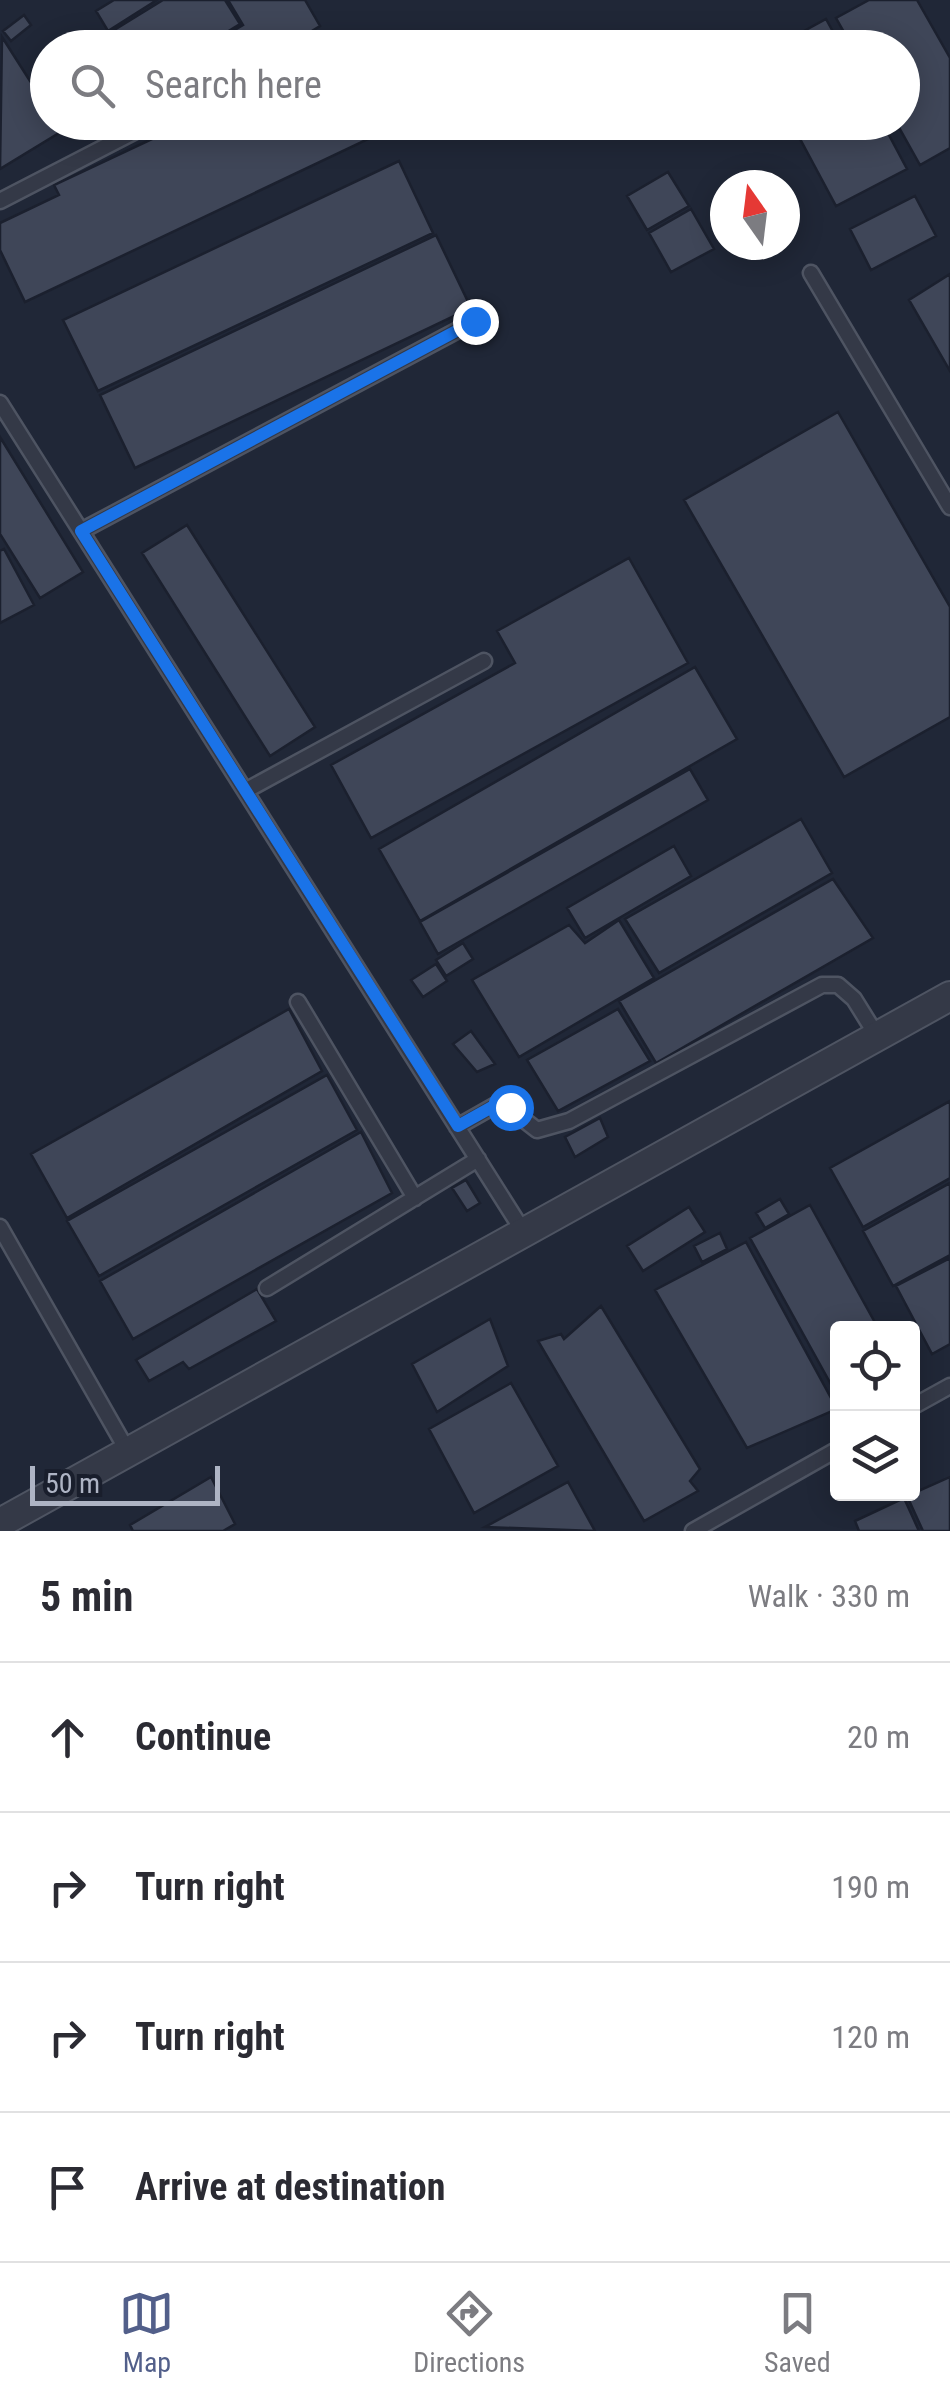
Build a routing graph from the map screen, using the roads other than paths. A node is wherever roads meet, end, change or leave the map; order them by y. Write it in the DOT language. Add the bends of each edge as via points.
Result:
graph roads {
  1 [pos="118,140"];
  2 [pos="0,201"];
  3 [pos="811,273"];
  4 [pos="475,321"];
  5 [pos="0,402"];
  6 [pos="950,507"];
  7 [pos="81,531"];
  8 [pos="484,661"];
  9 [pos="245,791"];
  10 [pos="949,999"];
  11 [pos="298,1002"];
  12 [pos="878,1036"];
  13 [pos="458,1126"];
  14 [pos="478,1160"];
  15 [pos="415,1198"];
  16 [pos="0,1227"];
  17 [pos="523,1231"];
  18 [pos="267,1288"];
  19 [pos="950,1386"];
  20 [pos="920,1403"];
  21 [pos="126,1450"];
  22 [pos="830,1454"];
  23 [pos="0,1523"];
  24 [pos="693,1531"];
  1 -- 2 [label="lane"];
  3 -- 6 [label="lane"];
  4 -- 7 [label="lane"];
  5 -- 7 [label="lane"];
  7 -- 9 [label="lane"];
  8 -- 9 [label="lane"];
  9 -- 13 [label="lane"];
  10 -- 12 [label="street"];
  11 -- 15 [label="lane"];
  12 -- 13 [label="lane" via="854,999 838,985 822,985 569,1121 538,1130 501,1102"];
  12 -- 17 [label="street"];
  13 -- 14 [label="lane"];
  14 -- 15 [label="lane"];
  14 -- 17 [label="lane"];
  15 -- 18 [label="lane"];
  16 -- 21 [label="lane"];
  17 -- 21 [label="street"];
  19 -- 20 [label="lane"];
  21 -- 23 [label="street"];
  22 -- 24 [label="lane"];
}
